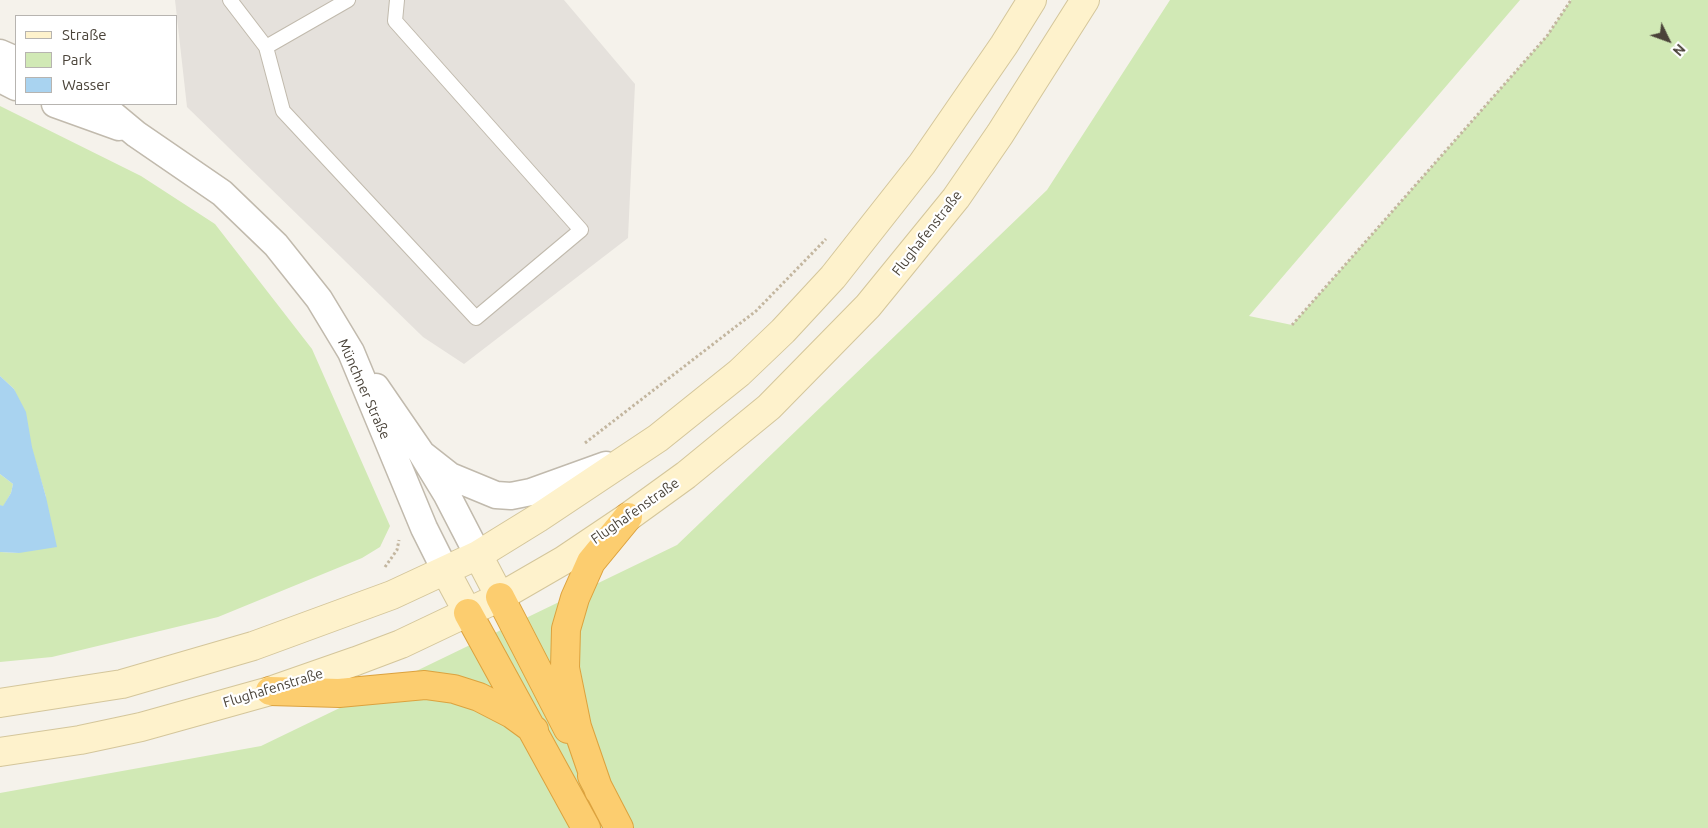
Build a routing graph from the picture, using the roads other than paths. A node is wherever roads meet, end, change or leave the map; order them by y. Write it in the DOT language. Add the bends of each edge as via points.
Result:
graph roads {
  1 [pos="230,0"];
  2 [pos="348,0"];
  3 [pos="397,0"];
  4 [pos="1032,0"];
  5 [pos="1084,0"];
  6 [pos="266,47"];
  7 [pos="0,52"];
  8 [pos="15,60"];
  9 [pos="0,79"];
  10 [pos="15,86"];
  11 [pos="58,105"];
  12 [pos="101,105"];
  13 [pos="136,134"];
  14 [pos="351,352"];
  15 [pos="658,438"];
  16 [pos="422,454"];
  17 [pos="628,517"];
  18 [pos="478,555"];
  19 [pos="446,572"];
  20 [pos="500,597"];
  21 [pos="468,613"];
  22 [pos="270,691"];
  23 [pos="0,703"];
  24 [pos="534,730"];
  25 [pos="0,752"];
  26 [pos="600,792"];
  27 [pos="586,828"];
  28 [pos="618,828"];
  1 -- 6 [label="lane"];
  2 -- 6 [label="lane"];
  3 -- 6 [label="lane" via="395,21 581,230 476,318 283,111"];
  4 -- 15 [label="main road" via="922,164 833,277 739,373"];
  5 -- 17 [label="main road, Flughafenstraße" via="956,198 868,306 768,407 686,475"];
  7 -- 8 [label="street"];
  9 -- 10 [label="street"];
  11 -- 13 [label="street, Münchner Straße"];
  12 -- 13 [label="street, Münchner Straße"];
  13 -- 14 [label="street, Münchner Straße" via="222,192 276,245 320,299"];
  14 -- 16 [label="street"];
  14 -- 19 [label="street, Münchner Straße" via="424,528"];
  15 -- 16 [label="street" via="596,470 511,496 496,495 450,476"];
  15 -- 18 [label="main road"];
  16 -- 18 [label="street"];
  17 -- 20 [label="main road, Flughafenstraße" via="564,560"];
  17 -- 26 [label="highway" via="591,562 574,598 566,629 568,685 577,727"];
  18 -- 19 [label="main road"];
  18 -- 20 [label="main road"];
  19 -- 21 [label="main road"];
  19 -- 23 [label="main road" via="336,617 253,646 122,684"];
  20 -- 21 [label="main road, Flughafenstraße"];
  20 -- 26 [label="highway"];
  21 -- 22 [label="main road, Flughafenstraße" via="365,658"];
  21 -- 24 [label="highway"];
  22 -- 24 [label="highway" via="339,693 425,684 479,697"];
  22 -- 25 [label="main road, Flughafenstraße" via="133,729"];
  24 -- 27 [label="highway"];
  26 -- 28 [label="highway"];
}
